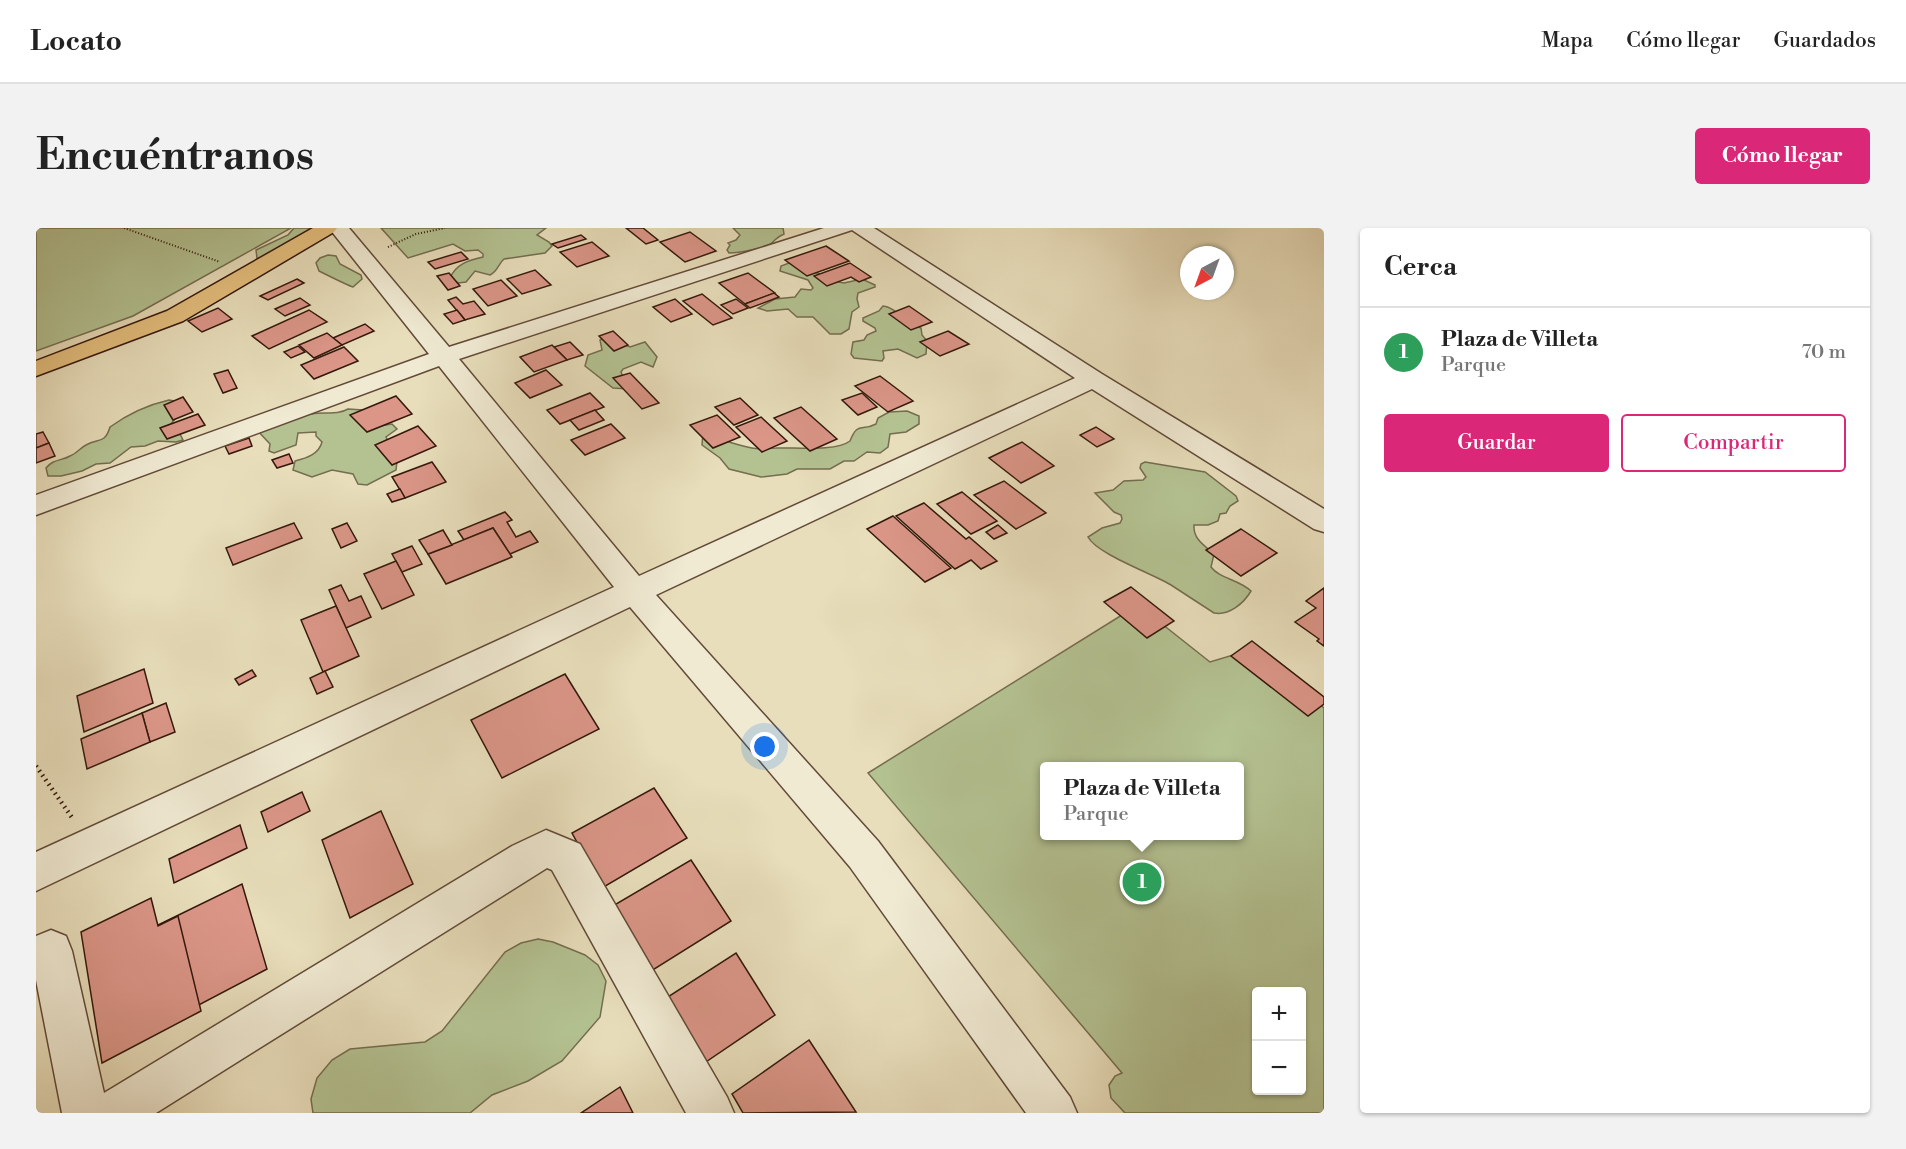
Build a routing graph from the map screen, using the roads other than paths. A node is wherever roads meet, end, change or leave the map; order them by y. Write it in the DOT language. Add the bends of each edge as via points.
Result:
graph roads {
  1 [pos="327,228"];
  2 [pos="339,228"];
  3 [pos="844,228"];
  4 [pos="861,228"];
  5 [pos="445,356"];
  6 [pos="36,369"];
  7 [pos="1093,379"];
  8 [pos="36,505"];
  9 [pos="1324,522"];
  10 [pos="634,591"];
  11 [pos="36,872"];
  12 [pos="51,951"];
  13 [pos="85,1113"];
  14 [pos="114,1113"];
  15 [pos="711,1113"];
  16 [pos="1054,1113"];
  1 -- 6 [label="main road" via="175,316"];
  2 -- 5 [label="street"];
  3 -- 5 [label="street"];
  4 -- 7 [label="street"];
  5 -- 8 [label="street"];
  5 -- 10 [label="street"];
  7 -- 9 [label="street"];
  7 -- 10 [label="street"];
  10 -- 11 [label="street"];
  10 -- 16 [label="street" via="864,854"];
  12 -- 13 [label="street"];
  14 -- 15 [label="street" via="546,848 566,857"];
}
